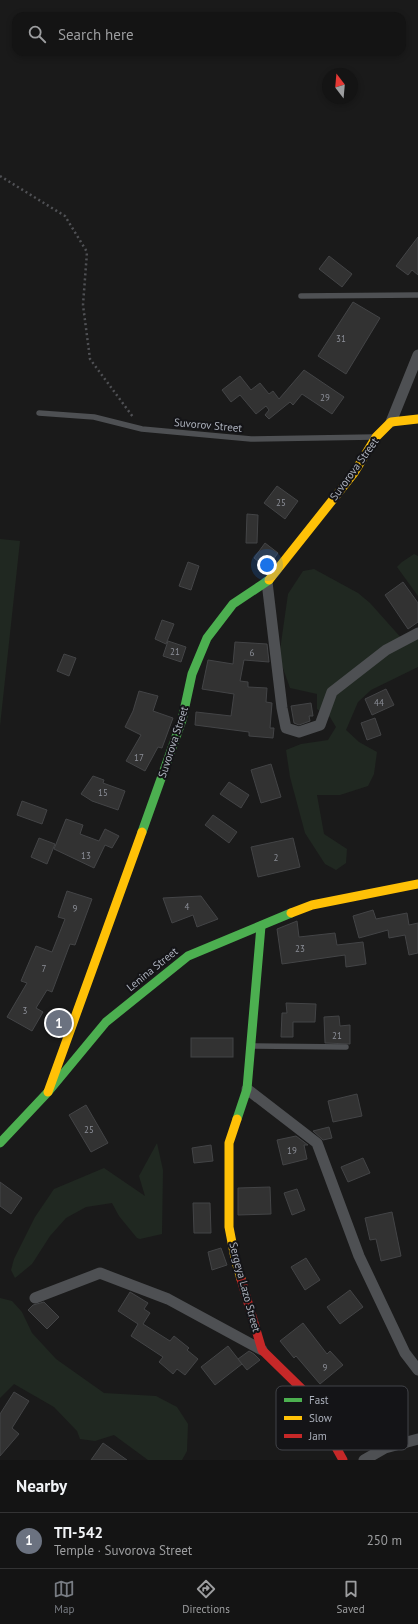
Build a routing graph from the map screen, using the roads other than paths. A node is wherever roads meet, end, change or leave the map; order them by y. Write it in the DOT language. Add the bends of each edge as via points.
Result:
graph roads {
  1 [pos="418,295"];
  2 [pos="300,296"];
  3 [pos="418,355"];
  4 [pos="39,413"];
  5 [pos="418,419"];
  6 [pos="391,422"];
  7 [pos="376,437"];
  8 [pos="267,582"];
  9 [pos="418,634"];
  10 [pos="418,884"];
  11 [pos="261,926"];
  12 [pos="250,1046"];
  13 [pos="346,1047"];
  14 [pos="247,1089"];
  15 [pos="48,1092"];
  16 [pos="0,1143"];
  17 [pos="35,1298"];
  18 [pos="262,1350"];
  19 [pos="418,1370"];
  20 [pos="299,1386"];
  21 [pos="418,1439"];
  22 [pos="408,1442"];
  23 [pos="337,1450"];
  24 [pos="382,1450"];
  25 [pos="343,1460"];
  26 [pos="364,1460"];
  1 -- 2 [label="lane"];
  3 -- 6 [label="street, Suvorova Street"];
  4 -- 7 [label="lane, Suvorov Street" via="94,416 142,429 251,439"];
  5 -- 6 [label="street"];
  6 -- 7 [label="street, Suvorova Street"];
  7 -- 8 [label="street, Suvorova Street" via="354,473"];
  8 -- 9 [label="street" via="286,728 299,732 320,726 332,692 386,650"];
  8 -- 15 [label="street, Suvorova Street" via="233,604 207,638 192,674 182,720"];
  10 -- 11 [label="street, Lenina Street" via="312,905"];
  11 -- 12 [label="street, Sergeya Lazo Street"];
  11 -- 15 [label="street, Lenina Street" via="188,956 106,1022"];
  12 -- 13 [label="lane"];
  12 -- 14 [label="street, Sergeya Lazo Street"];
  14 -- 18 [label="street, Sergeya Lazo Street" via="228,1143 229,1227 235,1258"];
  14 -- 19 [label="street" via="317,1143 359,1256 405,1353"];
  15 -- 16 [label="street, Lenina Street"];
  17 -- 18 [label="street" via="100,1273 168,1299"];
  18 -- 20 [label="street, Sergeya Lazo Street"];
  21 -- 22 [label="street"];
  23 -- 25 [label="street, Sergeya Lazo Street"];
  24 -- 26 [label="street"];
}
